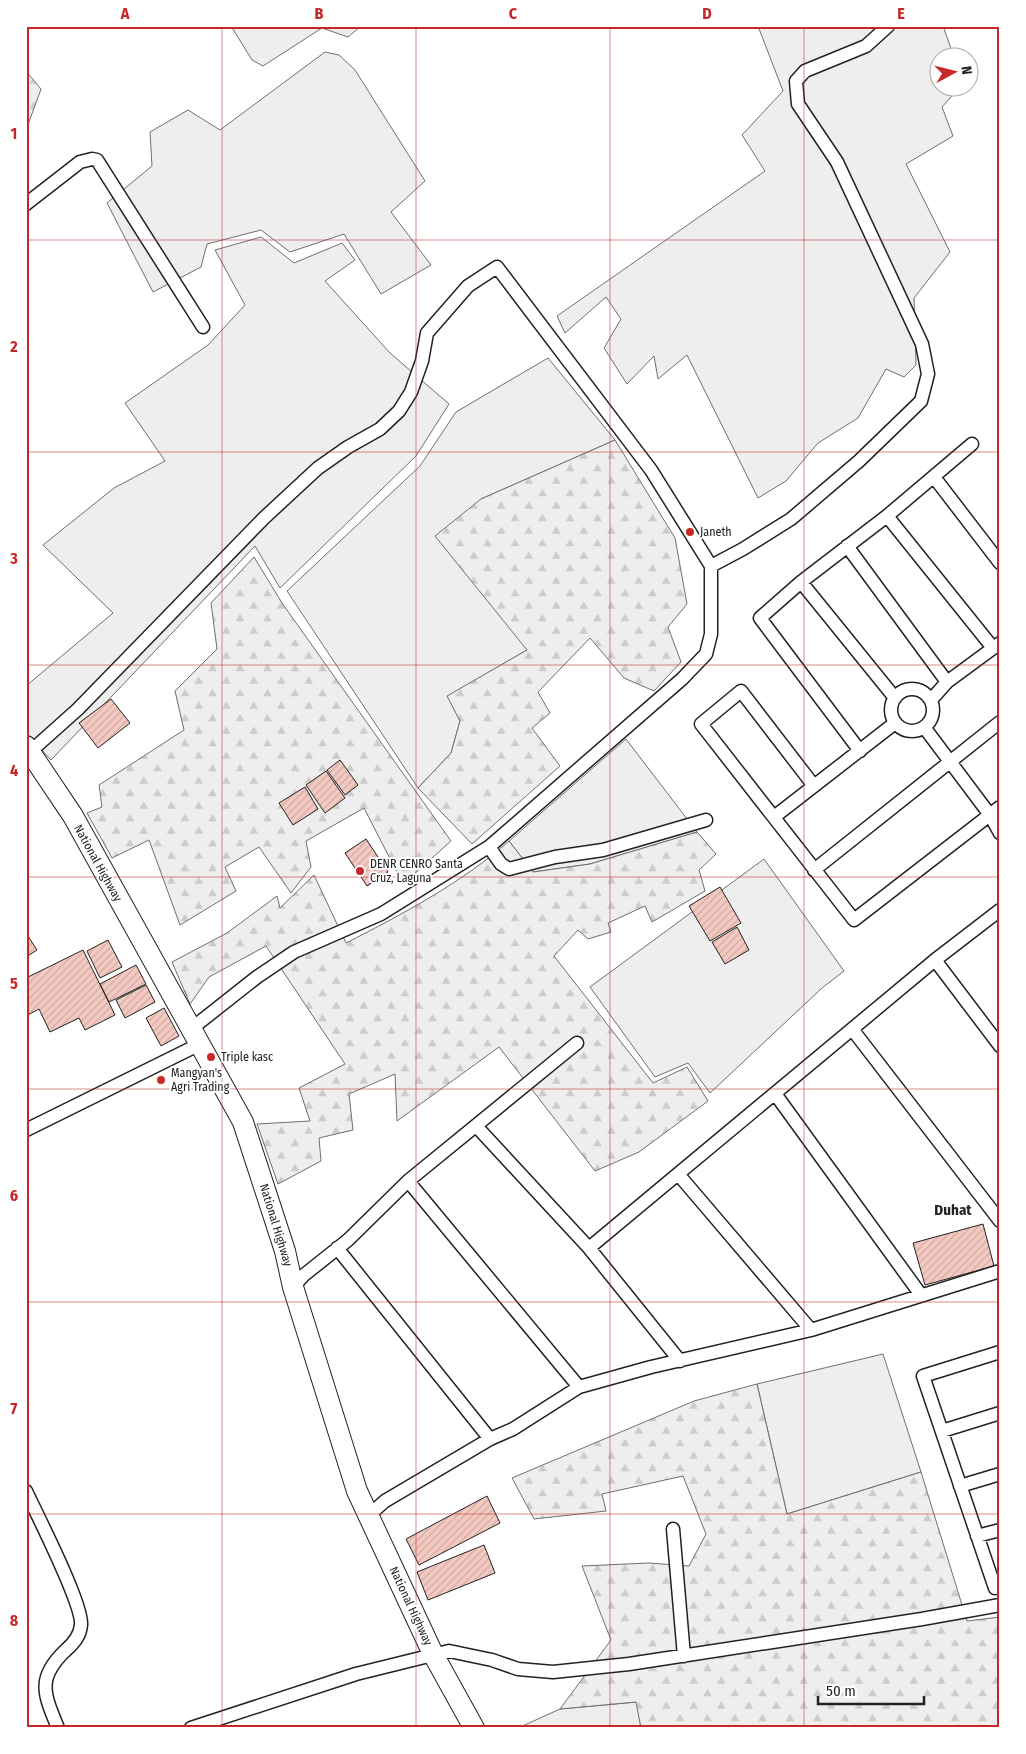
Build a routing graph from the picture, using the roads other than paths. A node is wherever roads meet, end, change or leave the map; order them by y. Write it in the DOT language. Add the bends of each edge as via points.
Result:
graph roads {
  1 [pos="888,26"];
  2 [pos="26,204"];
  3 [pos="203,327"];
  4 [pos="972,444"];
  5 [pos="934,477"];
  6 [pos="887,516"];
  7 [pos="847,546"];
  8 [pos="1000,563"];
  9 [pos="711,566"];
  10 [pos="801,582"];
  11 [pos="996,646"];
  12 [pos="948,682"];
  13 [pos="895,698"];
  14 [pos="931,700"];
  15 [pos="1000,722"];
  16 [pos="895,723"];
  17 [pos="924,727"];
  18 [pos="29,748"];
  19 [pos="860,751"];
  20 [pos="950,762"];
  21 [pos="814,786"];
  22 [pos="995,811"];
  23 [pos="774,817"];
  24 [pos="706,820"];
  25 [pos="1000,833"];
  26 [pos="488,848"];
  27 [pos="814,870"];
  28 [pos="1000,910"];
  29 [pos="935,960"];
  30 [pos="852,1030"];
  31 [pos="196,1037"];
  32 [pos="577,1043"];
  33 [pos="1000,1046"];
  34 [pos="776,1095"];
  35 [pos="477,1127"];
  36 [pos="26,1130"];
  37 [pos="678,1174"];
  38 [pos="408,1181"];
  39 [pos="1000,1221"];
  40 [pos="337,1248"];
  41 [pos="589,1248"];
  42 [pos="1000,1271"];
  43 [pos="293,1287"];
  44 [pos="921,1295"];
  45 [pos="812,1330"];
  46 [pos="1000,1352"];
  47 [pos="680,1362"];
  48 [pos="579,1388"];
  49 [pos="1000,1413"];
  50 [pos="942,1431"];
  51 [pos="490,1439"];
  52 [pos="1000,1474"];
  53 [pos="960,1486"];
  54 [pos="26,1491"];
  55 [pos="368,1516"];
  56 [pos="673,1529"];
  57 [pos="1000,1530"];
  58 [pos="977,1536"];
  59 [pos="995,1588"];
  60 [pos="1000,1605"];
  61 [pos="433,1654"];
  62 [pos="684,1656"];
  63 [pos="58,1728"];
  64 [pos="191,1728"];
  65 [pos="474,1728"];
  1 -- 9 [label="street" via="866,46 805,71 796,81 798,104 837,162 922,344 928,374 921,401 859,461 791,519"];
  2 -- 3 [label="street" via="80,162 92,158 97,160"];
  4 -- 5 [label="street"];
  5 -- 6 [label="street"];
  5 -- 8 [label="street"];
  6 -- 7 [label="street"];
  6 -- 11 [label="street"];
  7 -- 10 [label="street"];
  7 -- 12 [label="street"];
  9 -- 18 [label="street" via="651,470 497,267 468,286 427,333 422,361 411,392 399,411 380,429 318,468 264,518 78,709"];
  9 -- 26 [label="street" via="711,634 706,654 682,679"];
  10 -- 13 [label="street"];
  10 -- 19 [label="street" via="760,618"];
  11 -- 12 [label="street"];
  12 -- 14 [label="street"];
  13 -- 14 [label="street" via="904,690 915,689 926,693"];
  13 -- 16 [label="street" via="891,710"];
  14 -- 17 [label="street" via="933,715"];
  15 -- 20 [label="street"];
  16 -- 17 [label="street" via="910,731"];
  16 -- 19 [label="street"];
  17 -- 20 [label="street"];
  18 -- 31 [label="main road, National Highway" via="73,816"];
  19 -- 21 [label="street"];
  20 -- 22 [label="street"];
  20 -- 27 [label="street"];
  21 -- 23 [label="street"];
  21 -- 23 [label="street" via="742,690 701,724"];
  22 -- 25 [label="street"];
  22 -- 27 [label="street" via="854,920"];
  23 -- 27 [label="street"];
  24 -- 26 [label="street" via="603,850 555,857 509,869"];
  26 -- 31 [label="street" via="381,914 294,952 257,977"];
  28 -- 29 [label="street"];
  29 -- 30 [label="street"];
  29 -- 33 [label="street"];
  30 -- 34 [label="street"];
  30 -- 39 [label="street"];
  31 -- 36 [label="street"];
  31 -- 43 [label="main road, National Highway" via="243,1122 285,1250"];
  32 -- 35 [label="street"];
  34 -- 37 [label="street"];
  34 -- 44 [label="street"];
  35 -- 38 [label="street"];
  35 -- 41 [label="street"];
  37 -- 41 [label="street"];
  37 -- 45 [label="street"];
  38 -- 40 [label="street"];
  38 -- 48 [label="street"];
  40 -- 43 [label="street"];
  40 -- 51 [label="street"];
  41 -- 47 [label="street"];
  42 -- 44 [label="street"];
  43 -- 55 [label="main road, National Highway" via="357,1491"];
  44 -- 45 [label="street"];
  45 -- 47 [label="street"];
  46 -- 50 [label="street" via="923,1376"];
  47 -- 48 [label="street"];
  48 -- 51 [label="street" via="513,1429"];
  49 -- 50 [label="street"];
  50 -- 53 [label="street"];
  51 -- 55 [label="street" via="385,1501"];
  52 -- 53 [label="street"];
  53 -- 58 [label="street"];
  54 -- 63 [label="street" via="76,1601 81,1624 76,1641 52,1663 45,1680 46,1700"];
  55 -- 61 [label="main road, National Highway"];
  56 -- 62 [label="street"];
  57 -- 58 [label="street"];
  58 -- 59 [label="street"];
  60 -- 62 [label="street"];
  61 -- 62 [label="street" via="450,1652 518,1668 553,1672"];
  61 -- 64 [label="street" via="356,1674"];
  61 -- 65 [label="main road, National Highway"];
}
